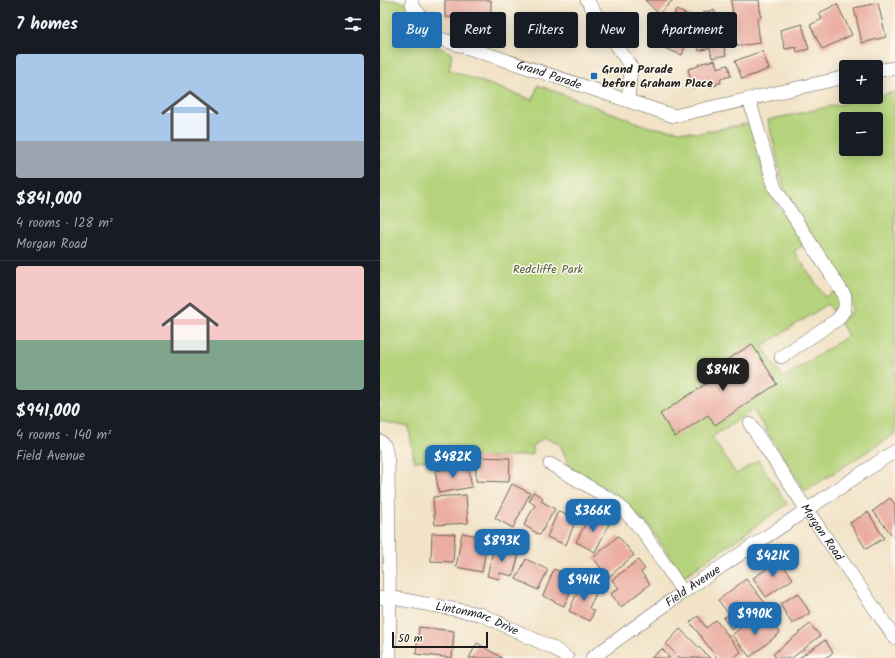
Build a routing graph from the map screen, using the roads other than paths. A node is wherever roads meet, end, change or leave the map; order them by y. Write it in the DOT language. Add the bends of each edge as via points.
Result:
graph roads {
  1 [pos="412,0"];
  2 [pos="587,0"];
  3 [pos="895,68"];
  4 [pos="883,70"];
  5 [pos="839,79"];
  6 [pos="749,99"];
  7 [pos="628,100"];
  8 [pos="781,357"];
  9 [pos="750,424"];
  10 [pos="380,441"];
  11 [pos="895,450"];
  12 [pos="550,464"];
  13 [pos="807,510"];
  14 [pos="683,592"];
  15 [pos="384,598"];
  16 [pos="895,638"];
  17 [pos="390,658"];
  18 [pos="567,658"];
  19 [pos="592,658"];
  1 -- 7 [label="street, Grand Parade" via="412,5 438,38"];
  2 -- 7 [label="street" via="631,67"];
  3 -- 4 [label="street"];
  5 -- 6 [label="street, Grand Parade"];
  6 -- 7 [label="street, Grand Parade" via="674,116"];
  6 -- 8 [label="street" via="775,188 845,296 845,309 838,319"];
  9 -- 13 [label="street, Morgan Road"];
  10 -- 15 [label="street" via="385,446 388,462"];
  11 -- 13 [label="street, Field Avenue"];
  12 -- 14 [label="street" via="617,503 642,530"];
  13 -- 14 [label="street, Field Avenue"];
  13 -- 16 [label="street, Morgan Road"];
  14 -- 19 [label="street, Field Avenue"];
  15 -- 17 [label="street"];
  15 -- 18 [label="street, Lintonmarc Drive" via="480,614 555,649"];
}
